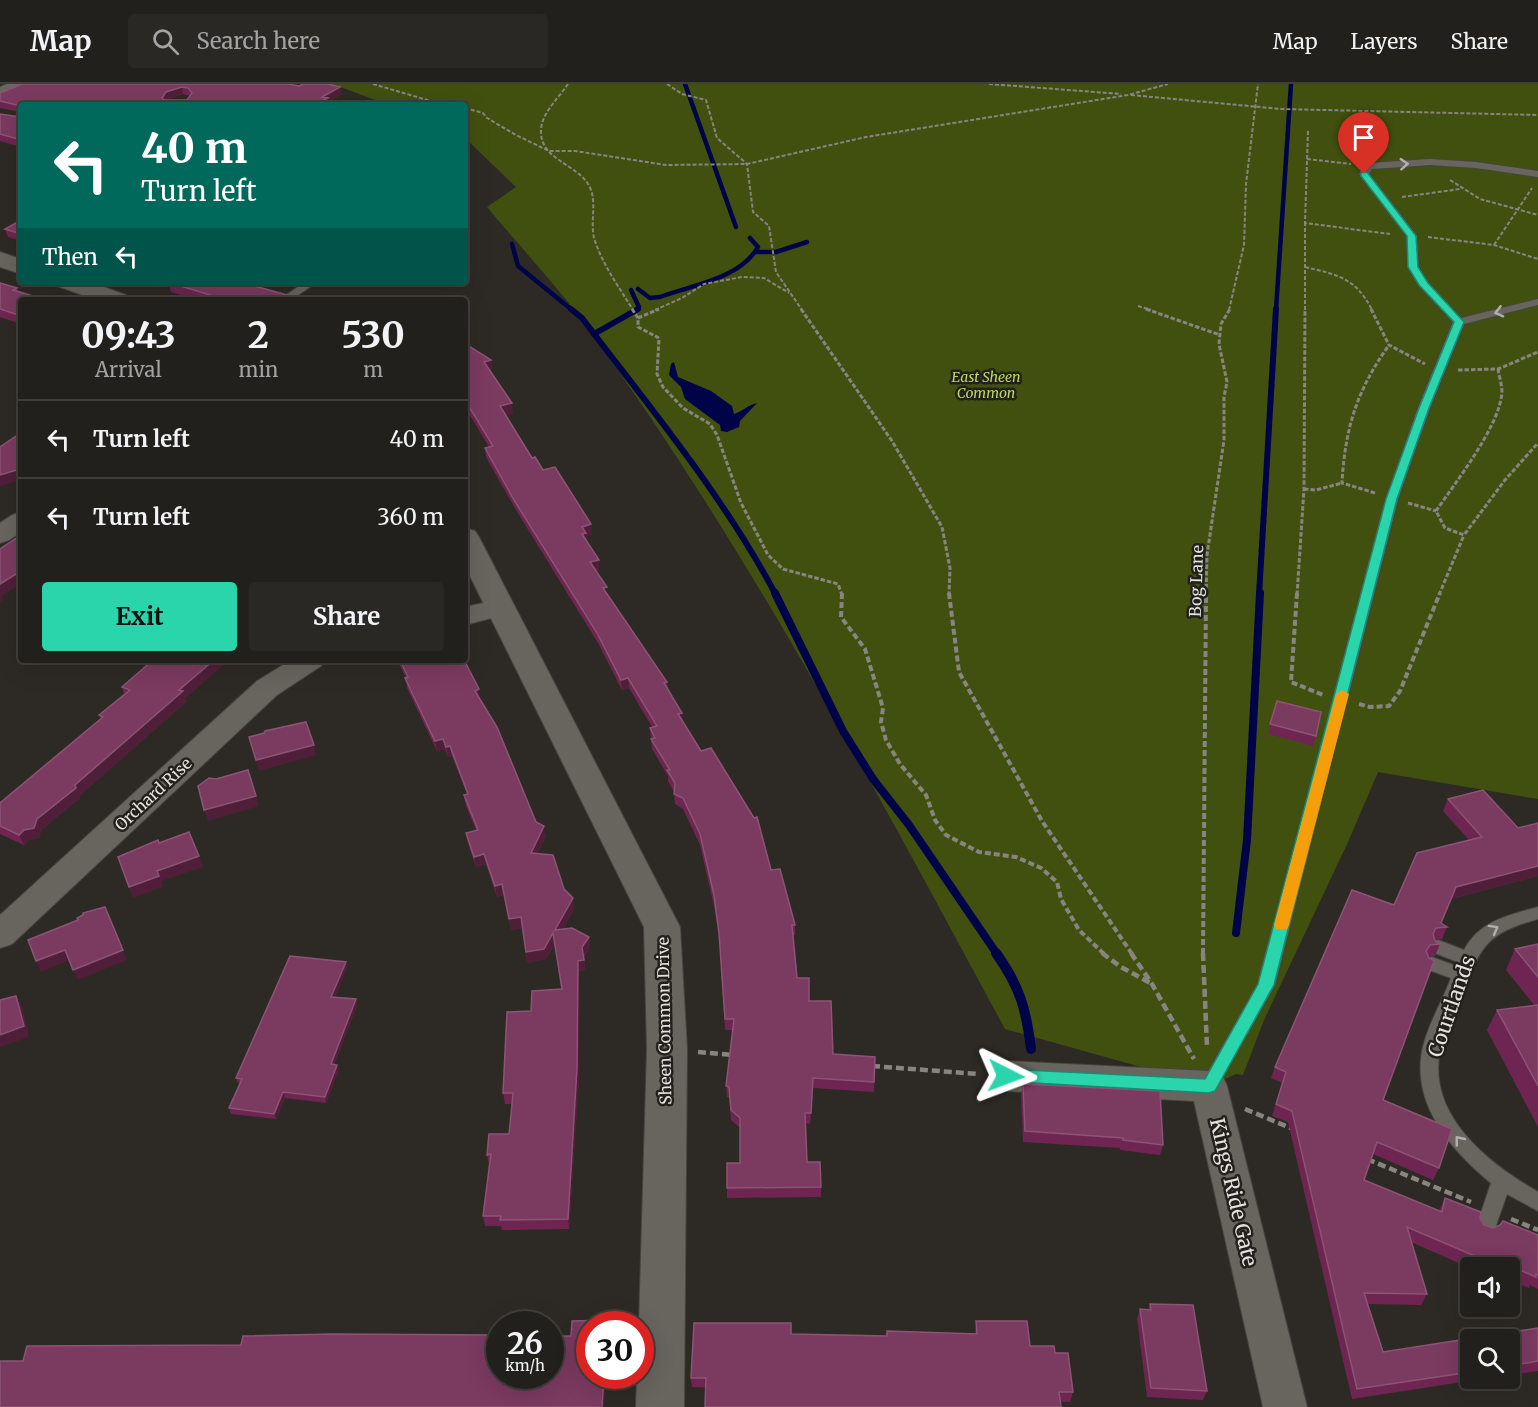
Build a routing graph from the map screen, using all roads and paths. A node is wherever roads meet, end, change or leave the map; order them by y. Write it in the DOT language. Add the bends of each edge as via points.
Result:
graph roads {
  1 [pos="20,84"];
  2 [pos="373,84"];
  3 [pos="568,84"];
  4 [pos="667,84"];
  5 [pos="989,84"];
  6 [pos="1168,84"];
  7 [pos="1258,84"];
  8 [pos="0,94"];
  9 [pos="1128,95"];
  10 [pos="435,102"];
  11 [pos="1255,107"];
  12 [pos="468,109"];
  13 [pos="1538,115"];
  14 [pos="1308,131"];
  15 [pos="549,151"];
  16 [pos="1307,159"];
  17 [pos="1430,162"];
  18 [pos="747,164"];
  19 [pos="1369,166"];
  20 [pos="1538,174"];
  21 [pos="1533,187"];
  22 [pos="1460,189"];
  23 [pos="1383,200"];
  24 [pos="1517,211"];
  25 [pos="1538,215"];
  26 [pos="1305,223"];
  27 [pos="1412,236"];
  28 [pos="1494,245"];
  29 [pos="1538,259"];
  30 [pos="0,260"];
  31 [pos="18,266"];
  32 [pos="1305,267"];
  33 [pos="82,285"];
  34 [pos="307,285"];
  35 [pos="793,296"];
  36 [pos="111,297"];
  37 [pos="289,297"];
  38 [pos="1538,302"];
  39 [pos="1138,306"];
  40 [pos="638,318"];
  41 [pos="1459,322"];
  42 [pos="1220,335"];
  43 [pos="1389,345"];
  44 [pos="1538,352"];
  45 [pos="1440,369"];
  46 [pos="1498,369"];
  47 [pos="1538,443"];
  48 [pos="1342,483"];
  49 [pos="1305,489"];
  50 [pos="1392,499"];
  51 [pos="1436,511"];
  52 [pos="18,522"];
  53 [pos="0,535"];
  54 [pos="1464,535"];
  55 [pos="468,543"];
  56 [pos="501,607"];
  57 [pos="468,615"];
  58 [pos="306,663"];
  59 [pos="1341,700"];
  60 [pos="1538,913"];
  61 [pos="0,935"];
  62 [pos="1438,947"];
  63 [pos="1432,964"];
  64 [pos="1464,967"];
  65 [pos="1152,984"];
  66 [pos="667,1049"];
  67 [pos="737,1055"];
  68 [pos="865,1065"];
  69 [pos="1006,1076"];
  70 [pos="1209,1086"];
  71 [pos="1298,1131"];
  72 [pos="1362,1157"];
  73 [pos="1502,1180"];
  74 [pos="1538,1202"];
  75 [pos="1488,1219"];
  76 [pos="1538,1230"];
  77 [pos="660,1407"];
  78 [pos="1285,1407"];
  1 -- 8 [label="street"];
  2 -- 10 [label="path"];
  3 -- 15 [label="path" via="547,110 541,132"];
  4 -- 18 [label="path" via="682,94 706,100 717,138"];
  5 -- 9 [label="path"];
  6 -- 9 [label="path"];
  7 -- 11 [label="path, Bog Lane"];
  9 -- 11 [label="path"];
  9 -- 18 [label="path" via="866,137"];
  11 -- 13 [label="path"];
  11 -- 42 [label="path, Bog Lane" via="1244,245"];
  12 -- 15 [label="path" via="483,112 487,118"];
  14 -- 16 [label="path"];
  15 -- 18 [label="path" via="575,151 666,165"];
  15 -- 40 [label="path" via="579,171 589,184 594,199 592,226 601,254"];
  16 -- 19 [label="path"];
  16 -- 26 [label="path"];
  19 -- 17 [label="lane, one-way"];
  17 -- 20 [label="lane"];
  17 -- 22 [label="path"];
  18 -- 35 [label="path" via="753,212 769,226 776,272"];
  19 -- 23 [label="lane" via="1364,174"];
  21 -- 24 [label="path"];
  22 -- 23 [label="path"];
  22 -- 24 [label="path"];
  23 -- 27 [label="lane"];
  24 -- 25 [label="path"];
  24 -- 28 [label="path"];
  26 -- 27 [label="path"];
  26 -- 32 [label="path"];
  27 -- 28 [label="path"];
  27 -- 41 [label="lane" via="1413,267 1424,285"];
  28 -- 29 [label="path"];
  30 -- 31 [label="street"];
  32 -- 43 [label="path" via="1338,275 1355,285 1364,294"];
  32 -- 49 [label="path"];
  33 -- 36 [label="street"];
  34 -- 37 [label="lane"];
  35 -- 40 [label="path" via="764,278 742,277 704,284"];
  35 -- 65 [label="path" via="892,441 942,527 950,568 949,602 959,672 1042,821"];
  38 -- 41 [label="lane, one-way"];
  39 -- 42 [label="path"];
  40 -- 65 [label="path" via="638,327 659,338 657,374 663,387 683,408 710,424 717,435 741,503 768,555 783,569 838,584 843,592 841,617 865,649 883,708 881,722 886,740 926,795 935,820 946,835 980,852 1016,857 1041,868 1057,882 1059,894 1078,927 1101,952"];
  41 -- 45 [label="lane"];
  42 -- 70 [label="path, Bog Lane" via="1227,382 1224,440 1207,555 1202,929"];
  43 -- 45 [label="path"];
  43 -- 48 [label="path" via="1357,395 1346,435"];
  44 -- 46 [label="path"];
  45 -- 46 [label="path"];
  45 -- 50 [label="lane"];
  46 -- 51 [label="path" via="1502,393 1492,420"];
  47 -- 54 [label="path"];
  48 -- 49 [label="path"];
  48 -- 50 [label="path"];
  49 -- 59 [label="path" via="1291,682"];
  50 -- 51 [label="path"];
  50 -- 59 [label="lane"];
  51 -- 54 [label="path" via="1445,528"];
  52 -- 53 [label="street"];
  54 -- 59 [label="path" via="1400,691 1389,706 1370,707"];
  55 -- 56 [label="street, Sheen Common Drive"];
  56 -- 57 [label="street"];
  56 -- 66 [label="street, Sheen Common Drive" via="662,927"];
  58 -- 61 [label="street, Orchard Rise" via="267,688"];
  59 -- 70 [label="lane" via="1266,985"];
  64 -- 60 [label="lane, Courtlands, one-way" via="1472,946 1488,931"];
  62 -- 64 [label="lane"];
  63 -- 64 [label="lane"];
  73 -- 64 [label="lane, Courtlands, one-way" via="1475,1160 1454,1135 1432,1091 1431,1052"];
  65 -- 70 [label="path"];
  66 -- 67 [label="path"];
  66 -- 77 [label="street, Sheen Common Drive"];
  68 -- 69 [label="path"];
  69 -- 70 [label="street"];
  70 -- 71 [label="path" via="1245,1110"];
  70 -- 78 [label="street, Kings Ride Gate"];
  72 -- 75 [label="path"];
  73 -- 74 [label="lane, Courtlands"];
  73 -- 75 [label="lane"];
  75 -- 76 [label="path"];
}
